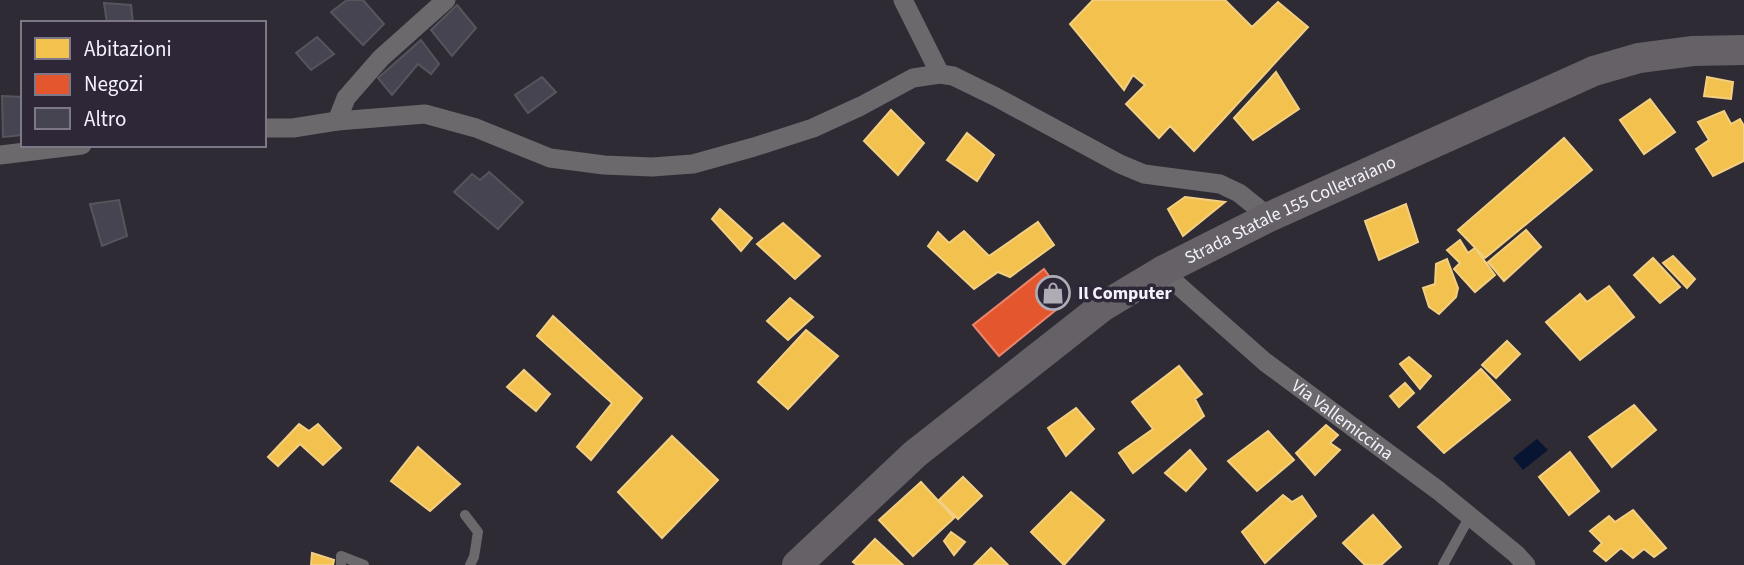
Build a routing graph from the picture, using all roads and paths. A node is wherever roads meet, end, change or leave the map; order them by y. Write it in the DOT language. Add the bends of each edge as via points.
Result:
graph roads {
  1 [pos="446,0"];
  2 [pos="903,0"];
  3 [pos="1744,50"];
  4 [pos="940,74"];
  5 [pos="337,121"];
  6 [pos="266,128"];
  7 [pos="66,147"];
  8 [pos="0,155"];
  9 [pos="1269,217"];
  10 [pos="1162,271"];
  11 [pos="465,515"];
  12 [pos="1470,516"];
  13 [pos="341,565"];
  14 [pos="364,565"];
  15 [pos="470,565"];
  16 [pos="797,565"];
  17 [pos="1443,565"];
  18 [pos="1526,565"];
  1 -- 5 [label="street" via="381,58 346,98"];
  2 -- 4 [label="street"];
  3 -- 9 [label="main road, Strada Statale 155 Colletraiano" via="1639,58 1594,71"];
  4 -- 5 [label="street" via="913,78 813,128 693,164 604,165 550,158 476,128 425,114"];
  4 -- 9 [label="street" via="985,92 1120,164 1144,174 1220,184"];
  5 -- 6 [label="street"];
  7 -- 8 [label="street"];
  9 -- 10 [label="main road, Strada Statale 155 Colletraiano"];
  10 -- 12 [label="street, Via Vallemiccina" via="1265,362"];
  10 -- 16 [label="main road, Strada Statale 155 Colletraiano" via="1102,307 988,395 915,454"];
  11 -- 15 [label="lane" via="478,532"];
  12 -- 17 [label="lane"];
  12 -- 18 [label="street, Via Vallemiccina"];
  13 -- 14 [label="lane" via="341,556"];
}
